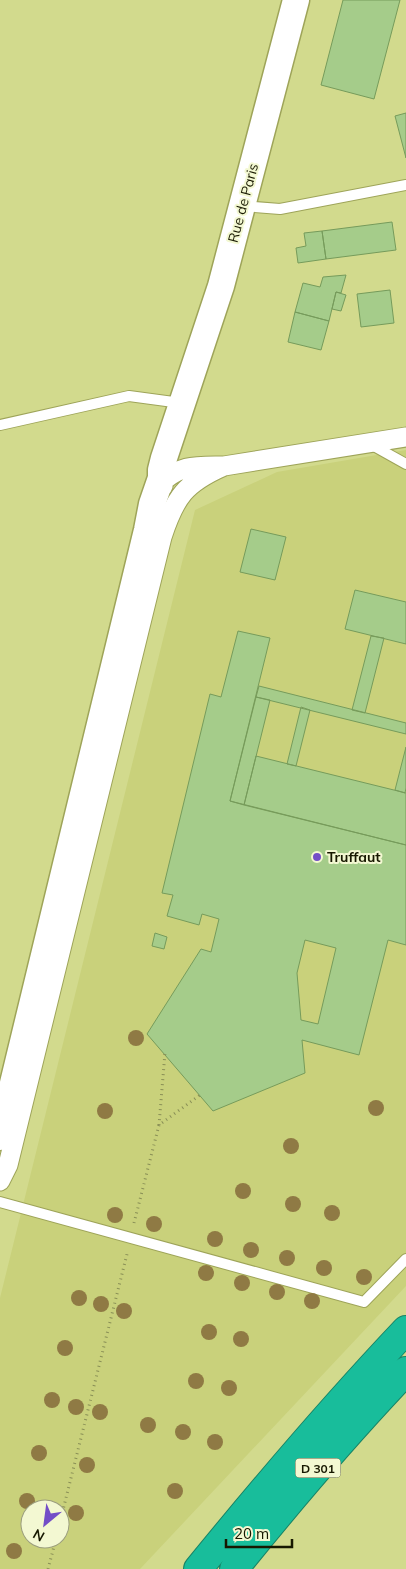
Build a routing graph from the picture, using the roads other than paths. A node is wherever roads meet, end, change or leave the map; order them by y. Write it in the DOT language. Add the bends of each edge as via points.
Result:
graph roads {
  1 [pos="296,0"];
  2 [pos="406,185"];
  3 [pos="242,206"];
  4 [pos="182,404"];
  5 [pos="0,425"];
  6 [pos="406,437"];
  7 [pos="370,443"];
  8 [pos="406,464"];
  9 [pos="170,490"];
  10 [pos="0,1137"];
  11 [pos="0,1181"];
  12 [pos="0,1202"];
  13 [pos="406,1259"];
  14 [pos="406,1330"];
  15 [pos="406,1371"];
  16 [pos="270,1481"];
  17 [pos="184,1569"];
  18 [pos="198,1569"];
  19 [pos="234,1569"];
  1 -- 3 [label="street, Rue de Paris"];
  2 -- 3 [label="lane" via="280,208"];
  3 -- 4 [label="street, Rue de Paris" via="221,286"];
  4 -- 5 [label="lane" via="129,396"];
  4 -- 9 [label="street, Rue de Paris" via="164,458"];
  6 -- 7 [label="street"];
  7 -- 8 [label="lane"];
  7 -- 9 [label="street" via="224,466 198,466 169,475"];
  9 -- 10 [label="street, Rue de Paris" via="152,504"];
  9 -- 11 [label="street" via="169,515 8,1165"];
  12 -- 13 [label="lane" via="364,1302"];
  14 -- 16 [label="highway, D 301"];
  15 -- 19 [label="highway, D 301" via="284,1507"];
  16 -- 17 [label="highway"];
  16 -- 18 [label="highway, D 301"];
}
